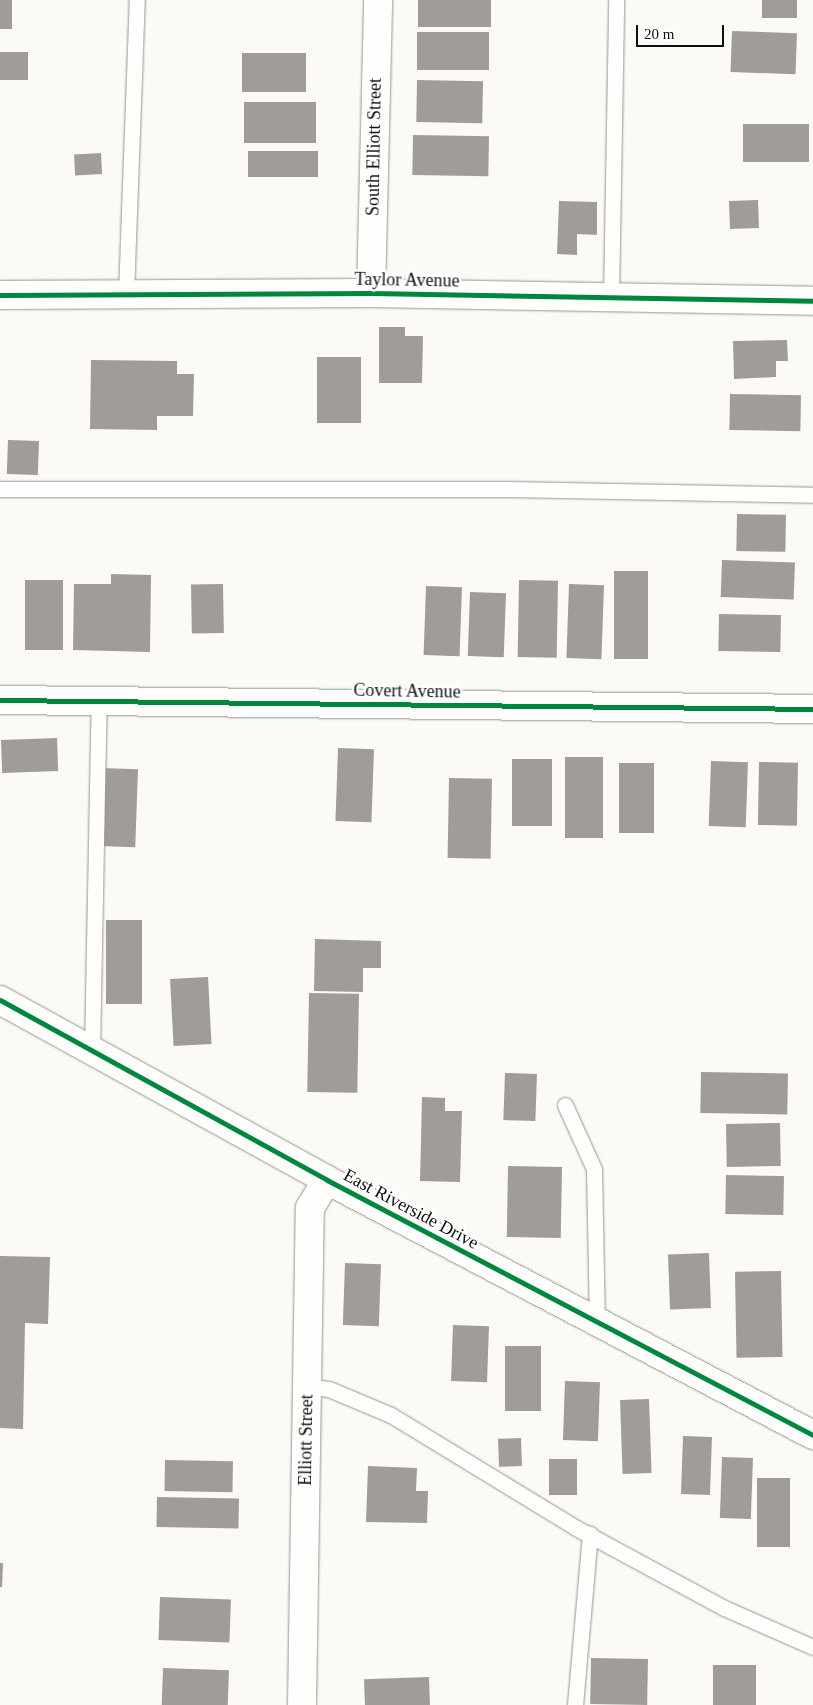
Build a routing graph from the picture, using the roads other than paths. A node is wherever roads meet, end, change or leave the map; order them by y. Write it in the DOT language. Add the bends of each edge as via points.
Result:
graph roads {
  1 [pos="137,0"];
  2 [pos="378,0"];
  3 [pos="616,0"];
  4 [pos="371,293"];
  5 [pos="126,294"];
  6 [pos="0,295"];
  7 [pos="612,298"];
  8 [pos="813,301"];
  9 [pos="0,489"];
  10 [pos="813,495"];
  11 [pos="0,700"];
  12 [pos="99,701"];
  13 [pos="813,709"];
  14 [pos="0,1000"];
  15 [pos="92,1051"];
  16 [pos="566,1105"];
  17 [pos="326,1180"];
  18 [pos="597,1322"];
  19 [pos="307,1386"];
  20 [pos="813,1436"];
  21 [pos="590,1534"];
  22 [pos="813,1647"];
  23 [pos="302,1705"];
  24 [pos="575,1705"];
  1 -- 5 [label="lane"];
  2 -- 4 [label="street, South Elliott Street"];
  3 -- 7 [label="lane"];
  4 -- 5 [label="street, Taylor Avenue"];
  4 -- 7 [label="street, Taylor Avenue"];
  5 -- 6 [label="street, Taylor Avenue"];
  7 -- 8 [label="street, Taylor Avenue"];
  9 -- 10 [label="lane" via="498,489"];
  11 -- 12 [label="street, Covert Avenue"];
  12 -- 13 [label="street, Covert Avenue"];
  12 -- 15 [label="lane"];
  14 -- 15 [label="street, East Riverside Drive"];
  15 -- 17 [label="street, East Riverside Drive"];
  16 -- 18 [label="lane" via="594,1169"];
  17 -- 18 [label="street, East Riverside Drive"];
  17 -- 19 [label="street, Elliott Street" via="310,1208"];
  18 -- 20 [label="street, East Riverside Drive"];
  19 -- 21 [label="lane" via="329,1389 391,1415"];
  19 -- 23 [label="street, Elliott Street"];
  21 -- 22 [label="lane" via="724,1608"];
  21 -- 24 [label="lane"];
}
